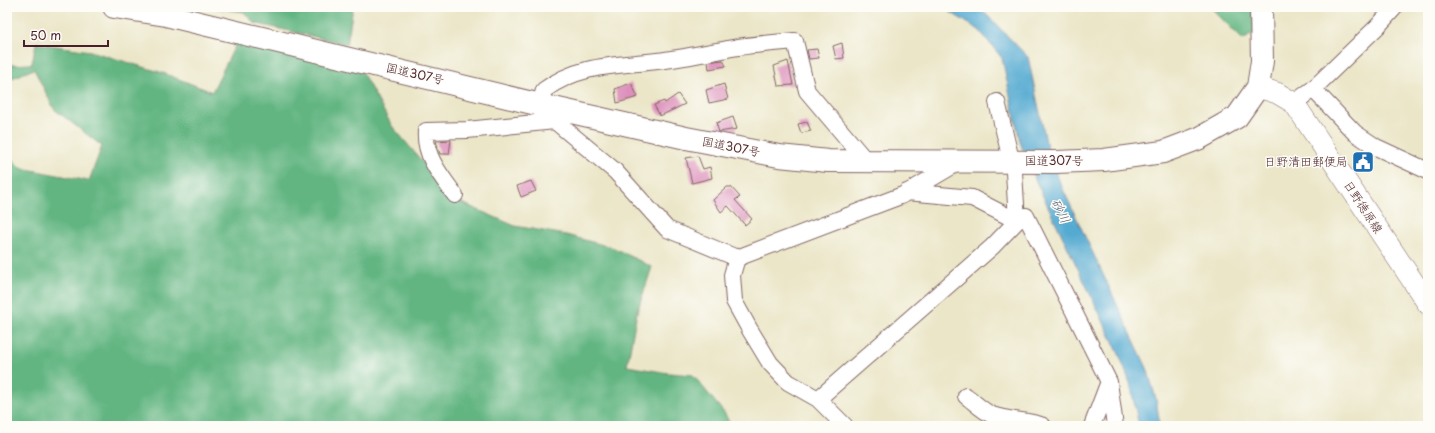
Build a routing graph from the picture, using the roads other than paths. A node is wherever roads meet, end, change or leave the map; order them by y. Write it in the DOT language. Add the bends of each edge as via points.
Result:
graph roads {
  1 [pos="114,7"];
  2 [pos="1394,7"];
  3 [pos="1261,14"];
  4 [pos="1258,87"];
  5 [pos="1313,89"];
  6 [pos="997,102"];
  7 [pos="1294,103"];
  8 [pos="550,111"];
  9 [pos="868,162"];
  10 [pos="959,162"];
  11 [pos="1016,165"];
  12 [pos="1428,172"];
  13 [pos="907,192"];
  14 [pos="455,195"];
  15 [pos="1022,219"];
  16 [pos="737,258"];
  17 [pos="1428,304"];
  18 [pos="1109,382"];
  19 [pos="966,396"];
  20 [pos="818,399"];
  21 [pos="845,426"];
  22 [pos="1044,426"];
  23 [pos="1092,426"];
  24 [pos="1115,426"];
  1 -- 8 [label="highway, 国道307号" via="166,15"];
  2 -- 5 [label="street"];
  3 -- 4 [label="highway, 国道307号" via="1262,62"];
  4 -- 7 [label="main road, 日野徳原線" via="1277,93"];
  4 -- 11 [label="highway, 国道307号" via="1237,117 1200,138 1163,152 1104,160"];
  5 -- 7 [label="street"];
  5 -- 12 [label="street" via="1355,133"];
  6 -- 11 [label="street" via="1005,141"];
  7 -- 17 [label="main road, 日野徳原線"];
  8 -- 9 [label="highway, 国道307号" via="779,156"];
  8 -- 9 [label="street" via="544,90 579,72 607,65 657,61 795,41 807,91"];
  8 -- 14 [label="street" via="467,130 426,131 433,164"];
  8 -- 16 [label="street" via="615,171 667,229"];
  9 -- 10 [label="highway, 国道307号"];
  10 -- 11 [label="highway, 国道307号"];
  10 -- 13 [label="street"];
  11 -- 15 [label="street"];
  13 -- 15 [label="street" via="972,198"];
  13 -- 16 [label="street"];
  15 -- 18 [label="street"];
  15 -- 20 [label="street"];
  16 -- 20 [label="street" via="732,275 734,301 750,330 770,363 788,382"];
  18 -- 23 [label="street"];
  18 -- 24 [label="street"];
  19 -- 22 [label="street" via="991,414"];
  20 -- 21 [label="street"];
}
